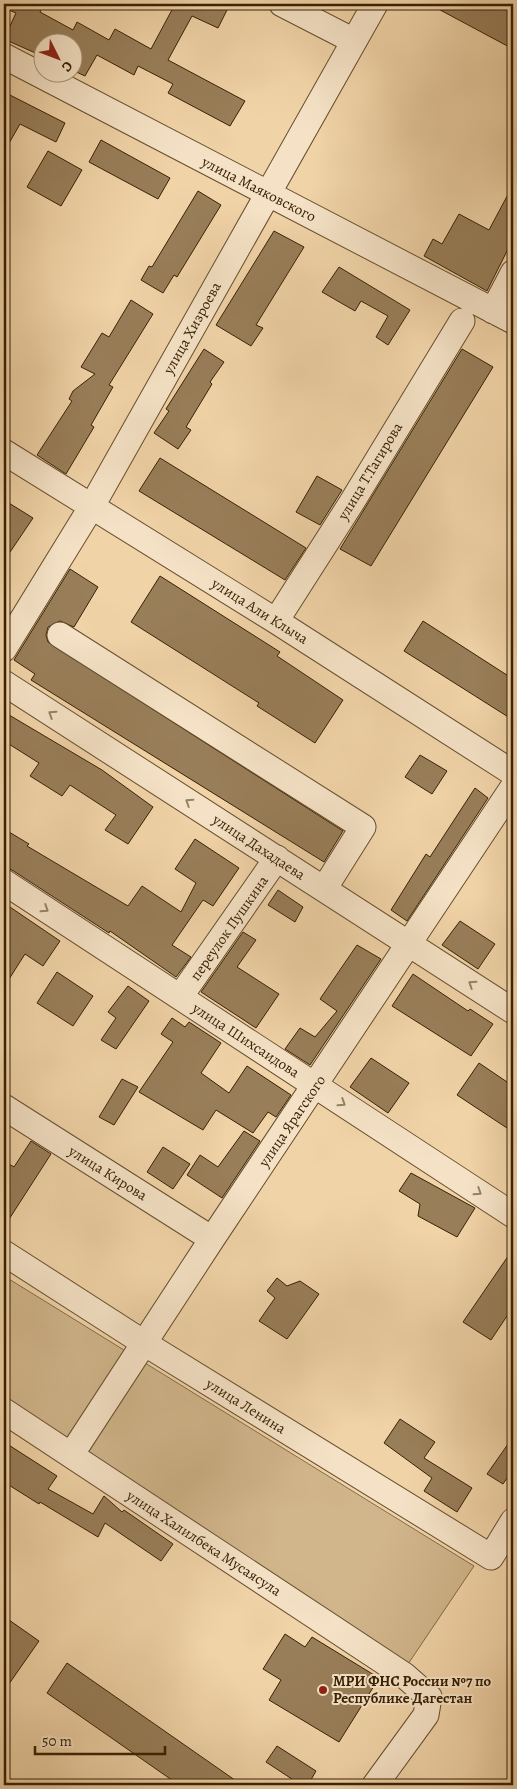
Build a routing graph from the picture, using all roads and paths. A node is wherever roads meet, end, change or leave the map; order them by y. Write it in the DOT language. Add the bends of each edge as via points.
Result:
graph roads {
  1 [pos="282,4"];
  2 [pos="375,4"];
  3 [pos="354,41"];
  4 [pos="4,56"];
  5 [pos="268,194"];
  6 [pos="513,273"];
  7 [pos="503,316"];
  8 [pos="462,321"];
  9 [pos="4,452"];
  10 [pos="92,506"];
  11 [pos="276,621"];
  12 [pos="60,635"];
  13 [pos="4,649"];
  14 [pos="4,683"];
  15 [pos="513,773"];
  16 [pos="513,787"];
  17 [pos="277,858"];
  18 [pos="4,882"];
  19 [pos="324,889"];
  20 [pos="410,944"];
  21 [pos="180,997"];
  22 [pos="513,1011"];
  23 [pos="316,1086"];
  24 [pos="4,1108"];
  25 [pos="513,1215"];
  26 [pos="212,1239"];
  27 [pos="4,1253"];
  28 [pos="144,1343"];
  29 [pos="4,1411"];
  30 [pos="71,1455"];
  31 [pos="513,1521"];
  32 [pos="375,1785"];
  1 -- 3 [label="street"];
  2 -- 3 [label="street, улица Хизроева"];
  3 -- 5 [label="street, улица Хизроева"];
  4 -- 5 [label="street, улица Маяковского"];
  5 -- 7 [label="street, улица Маяковского"];
  5 -- 10 [label="street, улица Хизроева"];
  6 -- 7 [label="street"];
  8 -- 11 [label="street, улица Т.Тагирова"];
  9 -- 10 [label="street, улица Али Клыча"];
  10 -- 11 [label="street, улица Али Клыча"];
  10 -- 13 [label="street, улица Хизроева"];
  11 -- 15 [label="street, улица Али Клыча"];
  12 -- 19 [label="street" via="363,826"];
  17 -- 14 [label="street, улица Дахадаева, one-way"];
  16 -- 20 [label="street, улица Ярагского"];
  17 -- 19 [label="street, улица Дахадаева"];
  17 -- 21 [label="street, переулок Пушкина"];
  18 -- 21 [label="street, улица Шихсаидова, one-way"];
  19 -- 20 [label="street, улица Дахадаева"];
  22 -- 20 [label="street, улица Дахадаева, one-way"];
  20 -- 23 [label="street, улица Ярагского"];
  21 -- 23 [label="street, улица Шихсаидова"];
  23 -- 25 [label="street, улица Шихсаидова, one-way"];
  23 -- 26 [label="street, улица Ярагского"];
  24 -- 26 [label="street, улица Кирова"];
  26 -- 28 [label="street, улица Ярагского"];
  27 -- 28 [label="street, улица Ленина"];
  28 -- 30 [label="street, улица Ярагского"];
  28 -- 31 [label="street, улица Ленина" via="491,1557"];
  29 -- 30 [label="street, улица Халилбека Мусаясула"];
  30 -- 32 [label="street, улица Халилбека Мусаясула" via="404,1675 429,1697 426,1715"];
}
